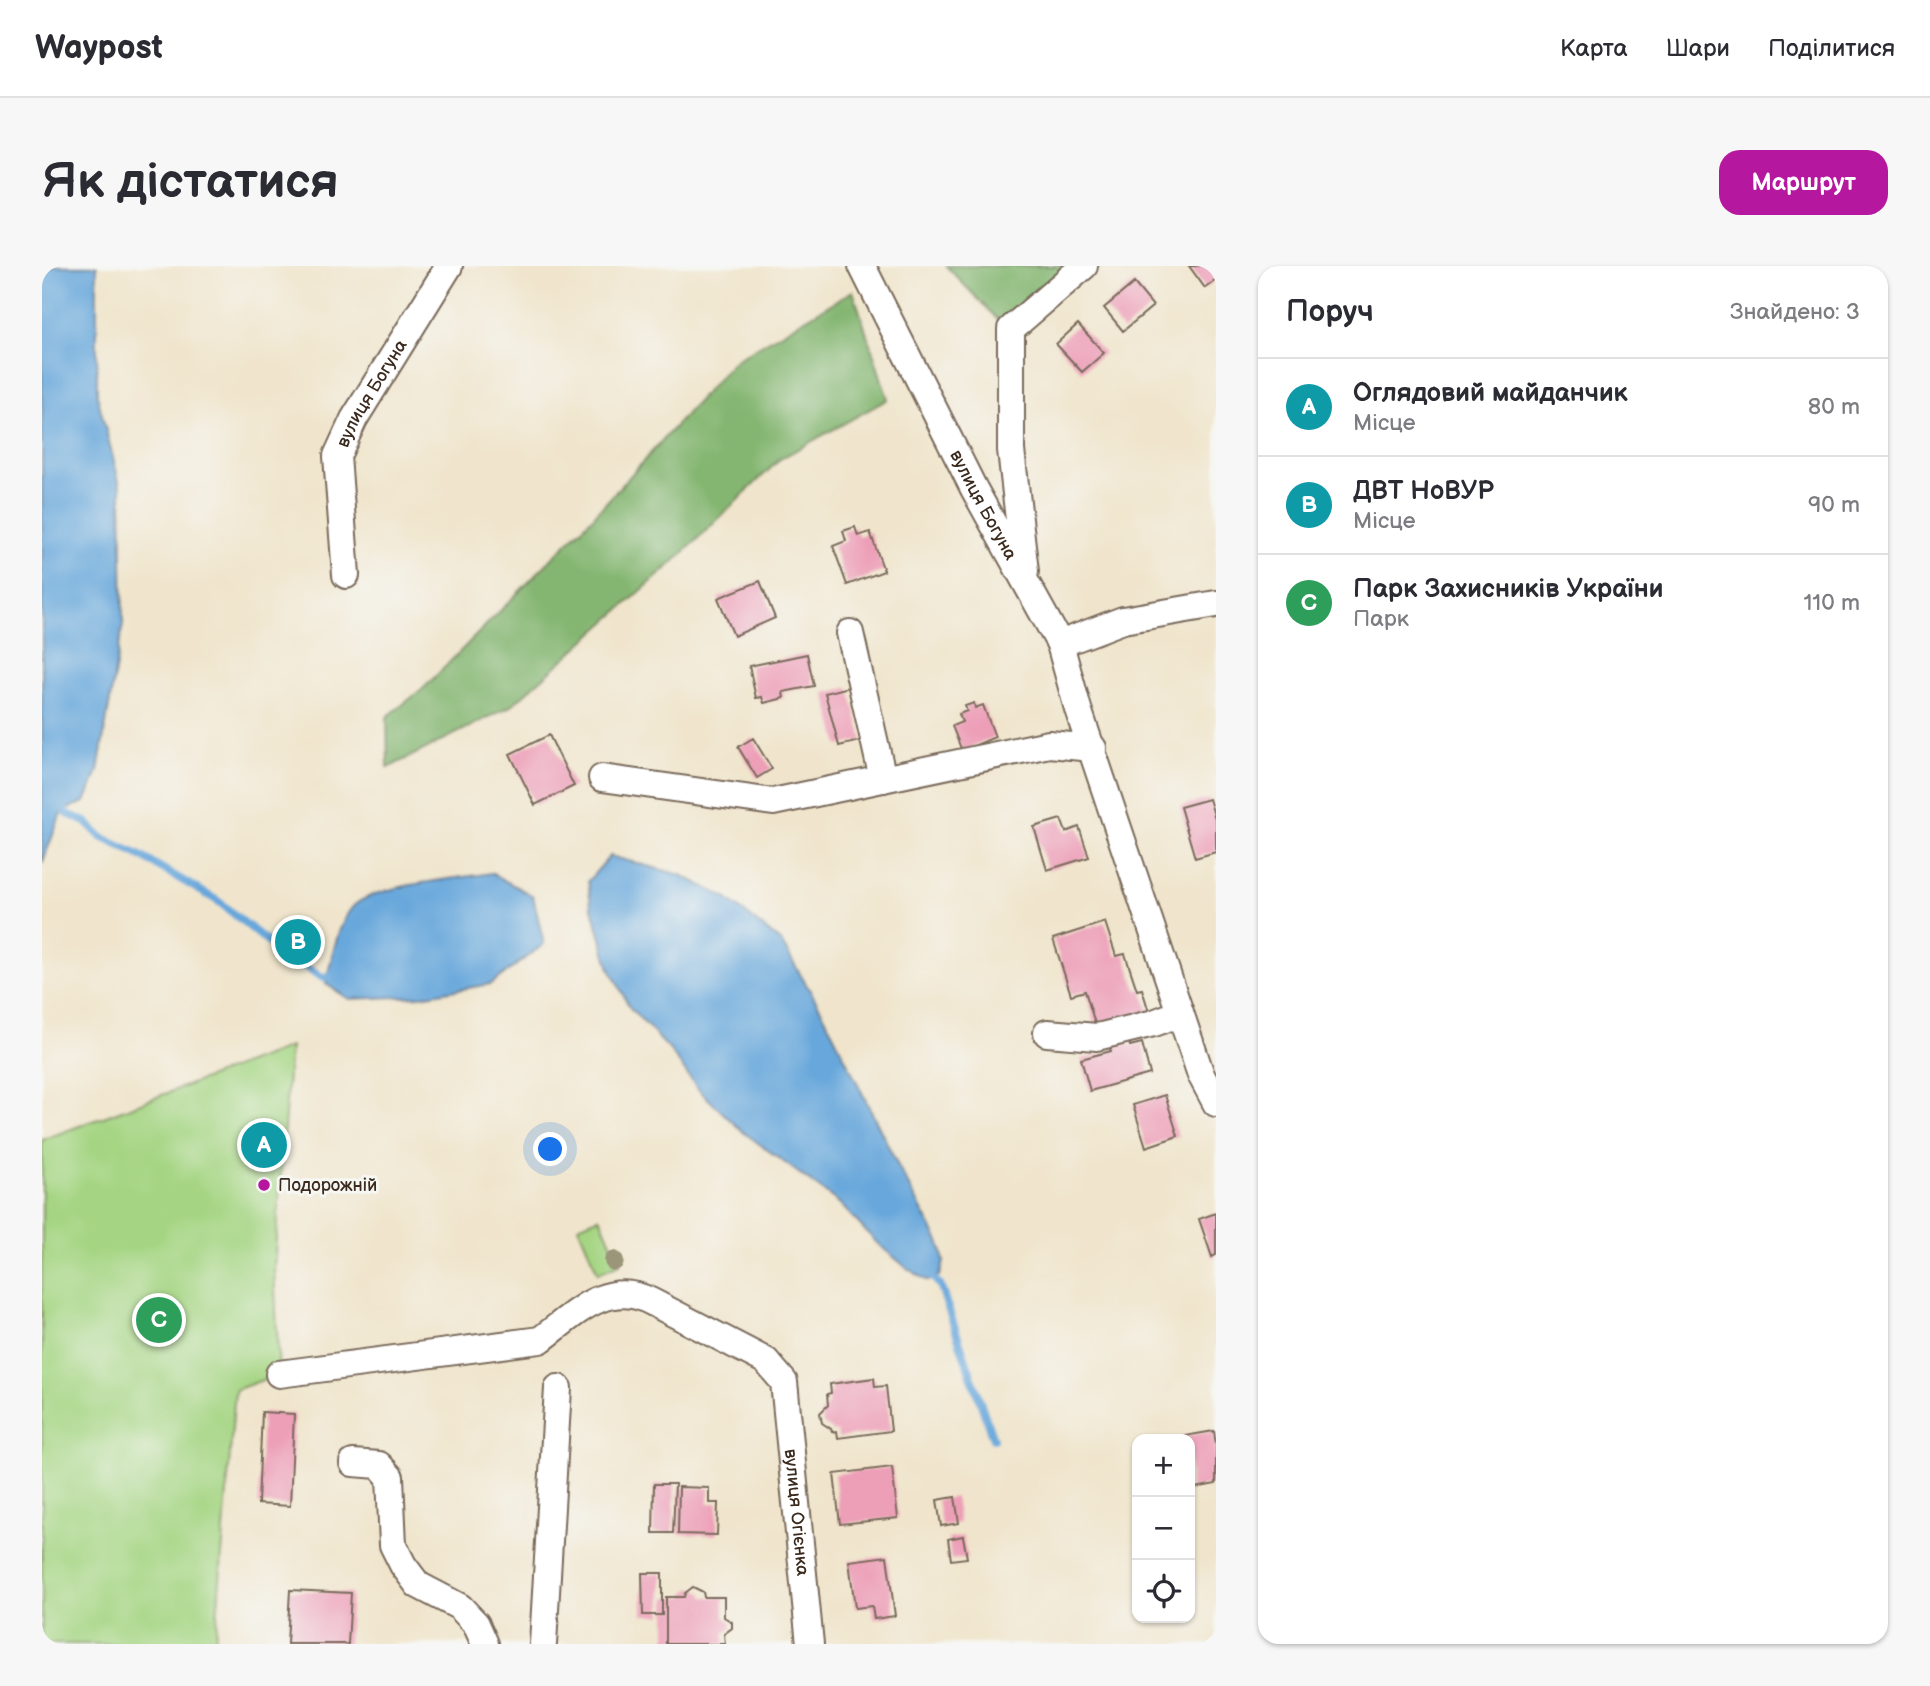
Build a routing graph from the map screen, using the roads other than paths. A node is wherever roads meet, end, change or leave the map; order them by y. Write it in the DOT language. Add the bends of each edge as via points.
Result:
graph roads {
  1 [pos="449,266"];
  2 [pos="862,266"];
  3 [pos="1084,266"];
  4 [pos="346,575"];
  5 [pos="1026,584"];
  6 [pos="1216,604"];
  7 [pos="850,633"];
  8 [pos="1060,644"];
  9 [pos="1093,748"];
  10 [pos="602,778"];
  11 [pos="883,779"];
  12 [pos="1180,1013"];
  13 [pos="1047,1033"];
  14 [pos="1216,1103"];
  15 [pos="279,1374"];
  16 [pos="558,1388"];
  17 [pos="353,1463"];
  18 [pos="540,1637"];
  19 [pos="485,1644"];
  20 [pos="810,1644"];
  1 -- 4 [label="street, вулиця Богуна" via="354,419 337,456"];
  2 -- 5 [label="street, вулиця Богуна"];
  3 -- 5 [label="street" via="1011,329 1011,450"];
  5 -- 8 [label="street, вулиця Богуна"];
  6 -- 8 [label="street" via="1123,620"];
  7 -- 11 [label="street"];
  8 -- 9 [label="street, вулиця Богуна"];
  9 -- 11 [label="street" via="1049,744"];
  9 -- 12 [label="street, вулиця Богуна"];
  10 -- 11 [label="street" via="773,802"];
  12 -- 13 [label="street" via="1097,1037"];
  12 -- 14 [label="street, вулиця Богуна" via="1201,1075"];
  15 -- 20 [label="street, вулиця Огієнка" via="540,1340 608,1294 642,1297 766,1361 784,1382"];
  16 -- 18 [label="street"];
  17 -- 19 [label="street" via="379,1465 390,1477 393,1545 403,1565 418,1585 460,1607 476,1624"];
}
